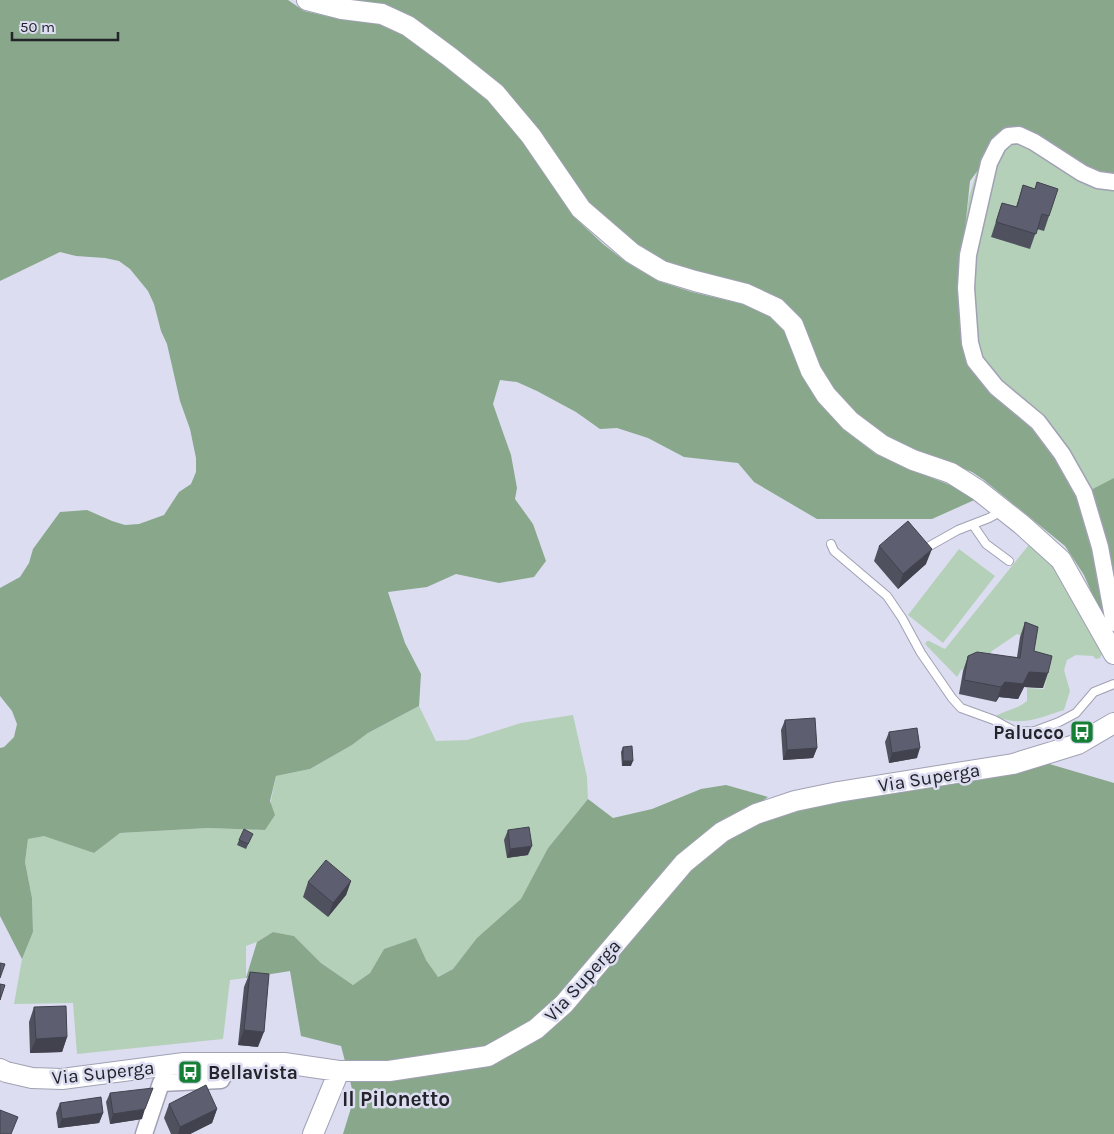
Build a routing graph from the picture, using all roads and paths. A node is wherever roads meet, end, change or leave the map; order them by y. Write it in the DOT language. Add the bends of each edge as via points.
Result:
graph roads {
  1 [pos="307,0"];
  2 [pos="1114,182"];
  3 [pos="1004,510"];
  4 [pos="973,525"];
  5 [pos="831,544"];
  6 [pos="926,548"];
  7 [pos="1008,561"];
  8 [pos="1114,623"];
  9 [pos="1114,654"];
  10 [pos="1114,684"];
  11 [pos="1114,723"];
  12 [pos="231,1063"];
  13 [pos="0,1069"];
  14 [pos="338,1071"];
  15 [pos="144,1134"];
  16 [pos="314,1134"];
  1 -- 3 [label="street" via="382,14 408,26 495,94 531,136 581,208 618,242 662,271 746,294 776,308 793,325 826,395 850,421 882,444 913,460 951,473"];
  2 -- 8 [label="street" via="1082,173 1018,135 1008,136 998,145 988,163 968,255 966,288 970,343 975,361 996,387 1038,422 1062,454 1084,493 1100,546"];
  3 -- 4 [label="lane"];
  3 -- 9 [label="street" via="1060,560"];
  4 -- 6 [label="lane"];
  4 -- 7 [label="lane" via="981,539"];
  5 -- 10 [label="lane" via="834,551 888,596 935,674 962,708 1014,731 1035,731 1076,713 1094,692"];
  11 -- 14 [label="street, Via Superga" via="1078,744 1014,764 838,792 756,814 722,832 684,863 564,1004 536,1029 488,1056 389,1071"];
  12 -- 13 [label="street, Via Superga" via="184,1063 62,1079 32,1078"];
  12 -- 14 [label="street, Via Superga" via="284,1063"];
  12 -- 15 [label="street" via="221,1080 161,1083"];
  14 -- 16 [label="street"];
}
